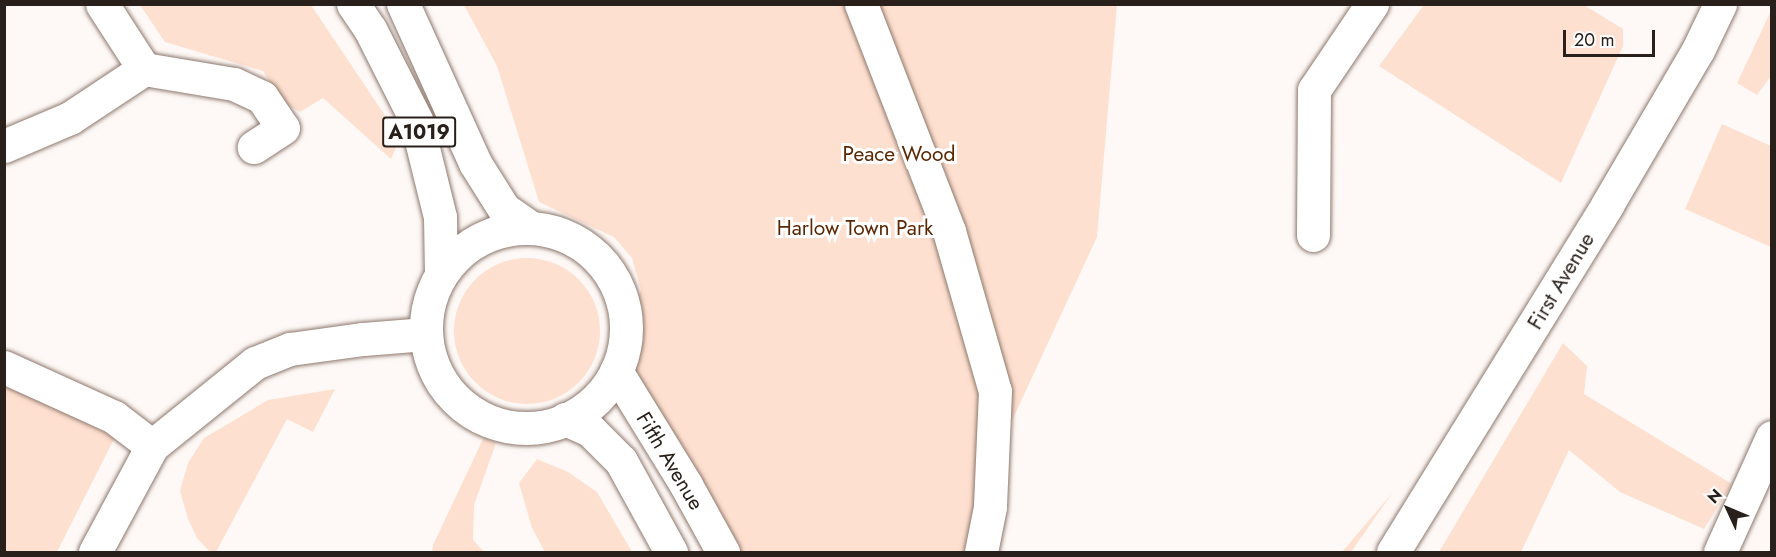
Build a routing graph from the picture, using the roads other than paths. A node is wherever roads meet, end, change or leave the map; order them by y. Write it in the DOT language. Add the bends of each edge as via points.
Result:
graph roads {
  1 [pos="102,4"];
  2 [pos="353,4"];
  3 [pos="403,4"];
  4 [pos="861,4"];
  5 [pos="1372,4"];
  6 [pos="1720,4"];
  7 [pos="144,69"];
  8 [pos="4,146"];
  9 [pos="254,147"];
  10 [pos="530,227"];
  11 [pos="1313,235"];
  12 [pos="441,274"];
  13 [pos="426,334"];
  14 [pos="4,367"];
  15 [pos="616,371"];
  16 [pos="565,419"];
  17 [pos="1772,437"];
  18 [pos="152,446"];
  19 [pos="94,552"];
  20 [pos="671,552"];
  21 [pos="723,552"];
  22 [pos="981,552"];
  23 [pos="1394,552"];
  24 [pos="1720,552"];
  1 -- 7 [label="street"];
  2 -- 12 [label="street, A1019" via="370,29 416,120 440,217"];
  3 -- 10 [label="street, A1019" via="475,163 504,209"];
  4 -- 22 [label="street" via="949,231 995,391 990,507"];
  5 -- 11 [label="street" via="1314,90"];
  6 -- 23 [label="street, First Avenue" via="1698,50 1607,205"];
  7 -- 8 [label="street" via="70,118"];
  7 -- 9 [label="street" via="234,84 262,97 283,128"];
  10 -- 12 [label="street" via="504,230 480,239 458,254"];
  10 -- 15 [label="street" via="562,234 591,251 612,276 624,307 626,340"];
  12 -- 13 [label="street" via="429,303"];
  13 -- 16 [label="street" via="430,358 440,380 468,410 496,423 528,428"];
  13 -- 18 [label="street" via="290,349 255,363"];
  14 -- 18 [label="street" via="114,417"];
  15 -- 16 [label="street" via="595,399"];
  15 -- 21 [label="street, Fifth Avenue"];
  16 -- 20 [label="street, Fifth Avenue" via="590,430 621,461"];
  17 -- 24 [label="street"];
  18 -- 19 [label="street"];
}
